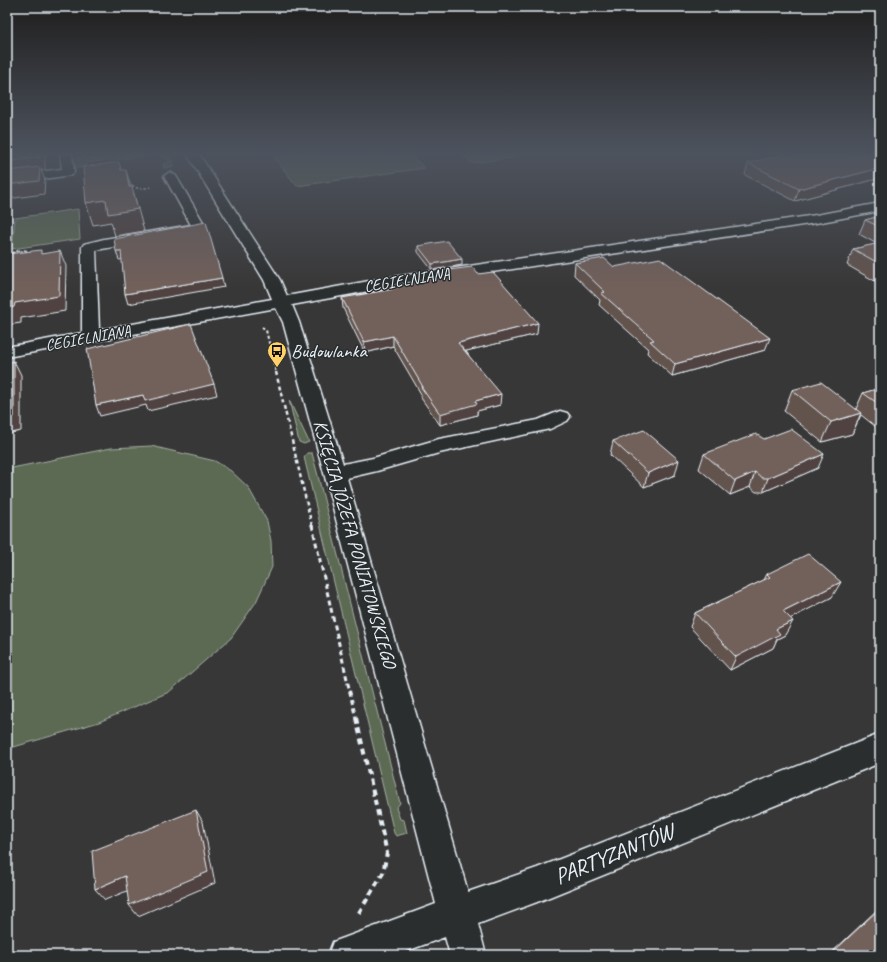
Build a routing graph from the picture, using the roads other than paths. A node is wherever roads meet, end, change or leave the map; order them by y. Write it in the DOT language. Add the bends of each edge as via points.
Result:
graph roads {
  1 [pos="183,199"];
  2 [pos="221,199"];
  3 [pos="880,207"];
  4 [pos="283,302"];
  5 [pos="91,337"];
  6 [pos="7,352"];
  7 [pos="560,417"];
  8 [pos="335,473"];
  9 [pos="880,748"];
  10 [pos="457,914"];
  11 [pos="346,955"];
  12 [pos="468,955"];
  1 -- 5 [label="street" via="199,227 196,229 89,247"];
  2 -- 4 [label="street, KSIĘCIA JÓZEFA PONIATOWSKIEGO"];
  3 -- 4 [label="street, CEGIELNIANA" via="380,284"];
  4 -- 5 [label="street, CEGIELNIANA"];
  4 -- 8 [label="street, KSIĘCIA JÓZEFA PONIATOWSKIEGO"];
  5 -- 6 [label="street, CEGIELNIANA"];
  7 -- 8 [label="street" via="543,425 439,446"];
  8 -- 10 [label="street, KSIĘCIA JÓZEFA PONIATOWSKIEGO"];
  9 -- 10 [label="street, PARTYZANTÓW" via="537,885"];
  10 -- 11 [label="street, PARTYZANTÓW"];
  10 -- 12 [label="street, KSIĘCIA JÓZEFA PONIATOWSKIEGO"];
}
